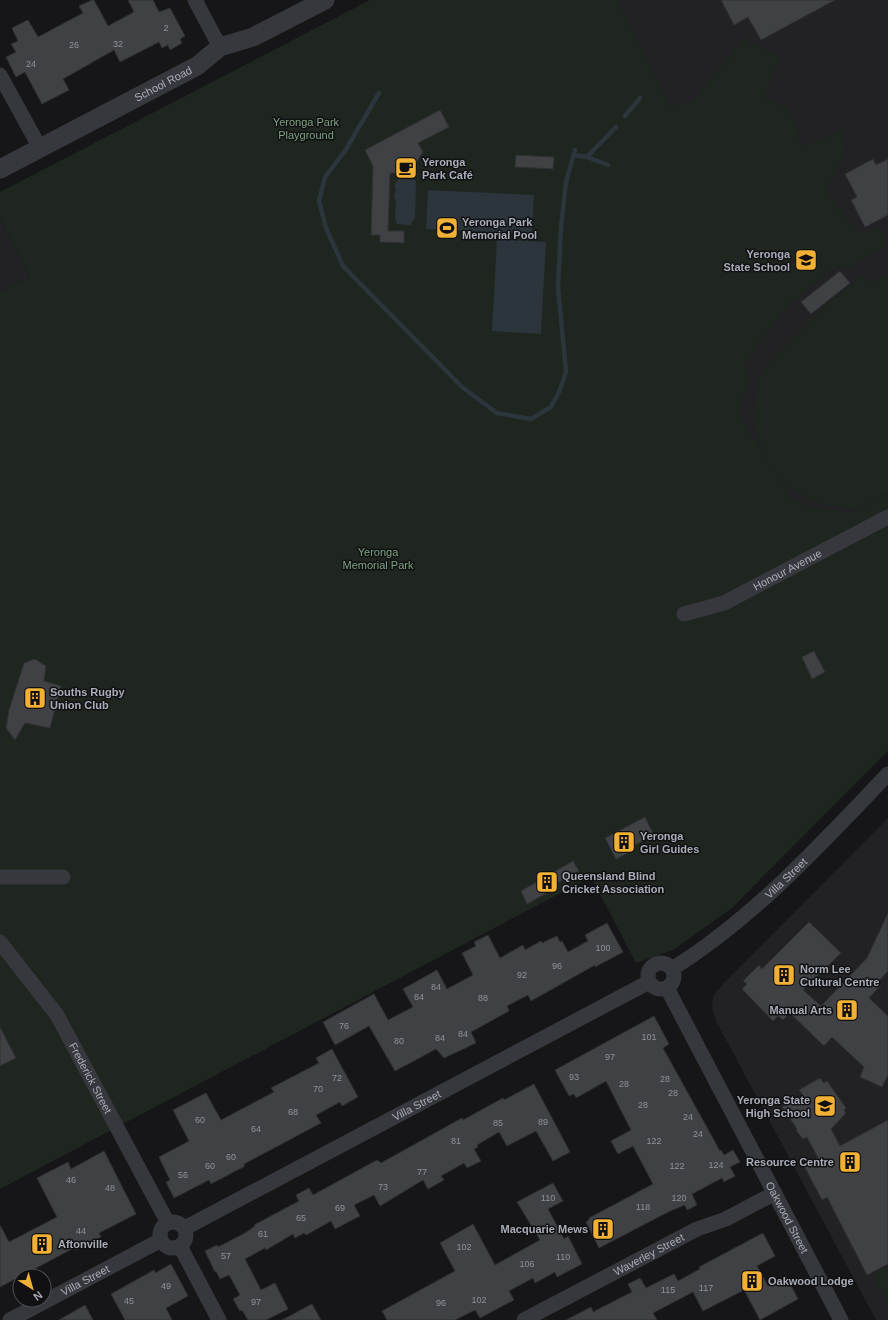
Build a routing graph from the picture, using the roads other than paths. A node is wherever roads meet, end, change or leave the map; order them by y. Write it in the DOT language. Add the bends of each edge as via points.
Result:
graph roads {
  1 [pos="195,0"];
  2 [pos="325,0"];
  3 [pos="220,47"];
  4 [pos="0,75"];
  5 [pos="40,148"];
  6 [pos="0,169"];
  7 [pos="888,517"];
  8 [pos="684,614"];
  9 [pos="888,774"];
  10 [pos="0,876"];
  11 [pos="63,877"];
  12 [pos="0,942"];
  13 [pos="672,969"];
  14 [pos="649,982"];
  15 [pos="667,988"];
  16 [pos="775,1193"];
  17 [pos="168,1223"];
  18 [pos="185,1228"];
  19 [pos="161,1240"];
  20 [pos="180,1246"];
  21 [pos="10,1320"];
  22 [pos="219,1320"];
  23 [pos="524,1320"];
  24 [pos="841,1320"];
  1 -- 3 [label="street"];
  2 -- 3 [label="street, School Road" via="253,37"];
  3 -- 5 [label="street, School Road" via="197,66"];
  4 -- 5 [label="street"];
  5 -- 6 [label="street, School Road"];
  7 -- 8 [label="street, Honour Avenue" via="724,603"];
  9 -- 13 [label="street, Villa Street" via="798,868 752,910"];
  10 -- 11 [label="street"];
  12 -- 17 [label="street, Frederick Street" via="57,1015"];
  13 -- 14 [label="street" via="661,963 652,966 648,973"];
  13 -- 15 [label="street" via="673,981"];
  14 -- 15 [label="street" via="659,989"];
  14 -- 18 [label="street, Villa Street"];
  15 -- 16 [label="street, Oakwood Street"];
  16 -- 23 [label="street, Waverley Street" via="726,1219 697,1229"];
  16 -- 24 [label="street, Oakwood Street"];
  17 -- 18 [label="street" via="175,1222"];
  17 -- 19 [label="street" via="162,1228"];
  18 -- 20 [label="street" via="186,1240"];
  19 -- 20 [label="street" via="169,1248"];
  19 -- 21 [label="street, Villa Street"];
  20 -- 22 [label="street"];
}
